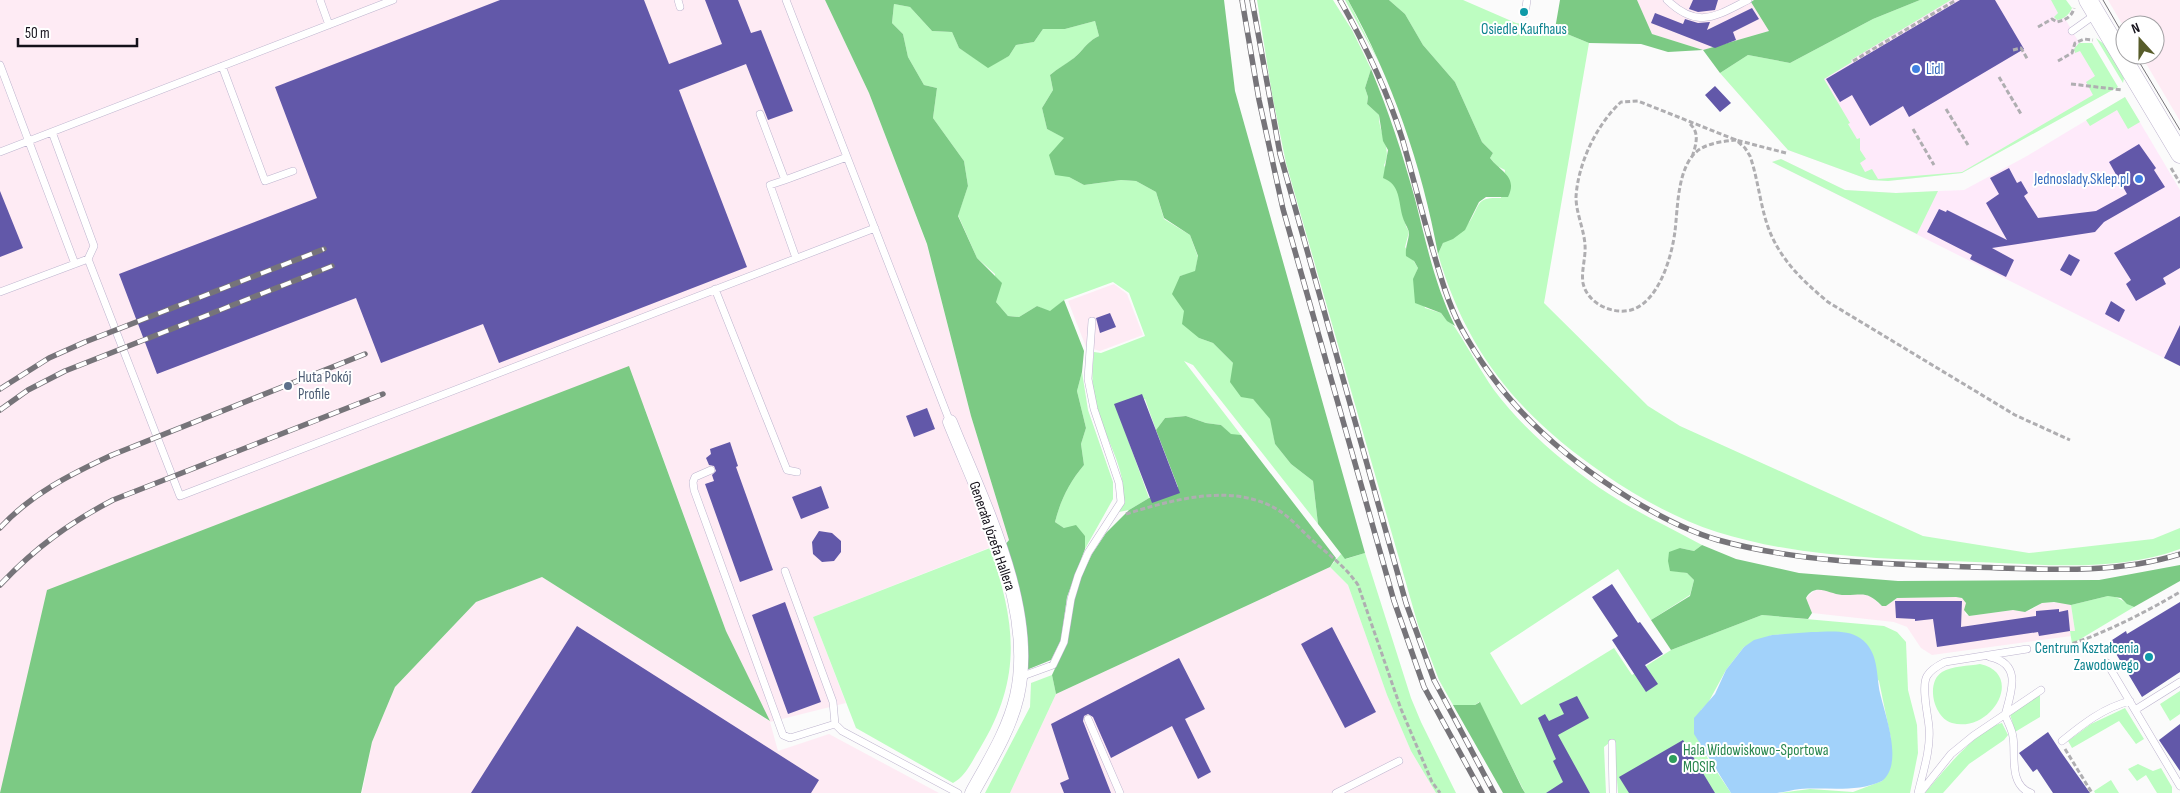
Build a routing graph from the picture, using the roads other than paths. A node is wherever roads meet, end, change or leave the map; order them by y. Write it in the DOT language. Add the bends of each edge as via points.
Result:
graph roads {
  1 [pos="320,0"];
  2 [pos="393,0"];
  3 [pos="786,0"];
  4 [pos="1527,0"];
  5 [pos="1667,0"];
  6 [pos="1748,0"];
  7 [pos="2086,7"];
  8 [pos="1525,14"];
  9 [pos="329,25"];
  10 [pos="2072,31"];
  11 [pos="0,65"];
  12 [pos="222,66"];
  13 [pos="760,114"];
  14 [pos="52,132"];
  15 [pos="29,141"];
  16 [pos="0,152"];
  17 [pos="2180,154"];
  18 [pos="848,157"];
  19 [pos="293,171"];
  20 [pos="785,180"];
  21 [pos="875,228"];
  22 [pos="796,258"];
  23 [pos="88,259"];
  24 [pos="75,264"];
  25 [pos="715,289"];
  26 [pos="0,292"];
  27 [pos="1092,322"];
  28 [pos="950,422"];
  29 [pos="711,470"];
  30 [pos="797,472"];
  31 [pos="785,571"];
  32 [pos="2027,650"];
  33 [pos="1985,656"];
  34 [pos="2108,663"];
  35 [pos="1019,678"];
  36 [pos="2180,682"];
  37 [pos="2041,690"];
  38 [pos="2130,701"];
  39 [pos="2134,710"];
  40 [pos="2005,715"];
  41 [pos="1088,720"];
  42 [pos="835,724"];
  43 [pos="2062,741"];
  44 [pos="1612,743"];
  45 [pos="1399,761"];
  46 [pos="2180,786"];
  47 [pos="958,793"];
  48 [pos="972,793"];
  49 [pos="1120,793"];
  50 [pos="1336,793"];
  51 [pos="1613,793"];
  52 [pos="1919,793"];
  53 [pos="2031,793"];
  1 -- 9 [label="lane"];
  2 -- 9 [label="lane"];
  3 -- 18 [label="lane"];
  4 -- 8 [label="lane"];
  5 -- 6 [label="lane" via="1689,16 1702,18 1722,15"];
  7 -- 10 [label="lane"];
  7 -- 17 [label="street"];
  9 -- 12 [label="lane"];
  11 -- 15 [label="lane"];
  12 -- 14 [label="lane"];
  12 -- 19 [label="lane" via="265,181"];
  13 -- 20 [label="lane"];
  14 -- 15 [label="lane"];
  14 -- 23 [label="lane" via="94,246"];
  15 -- 16 [label="lane"];
  15 -- 24 [label="lane"];
  18 -- 20 [label="lane"];
  18 -- 21 [label="lane"];
  20 -- 22 [label="lane" via="770,185"];
  21 -- 22 [label="lane"];
  21 -- 28 [label="lane"];
  22 -- 25 [label="lane"];
  23 -- 24 [label="lane"];
  23 -- 25 [label="lane" via="180,496"];
  24 -- 26 [label="lane"];
  25 -- 30 [label="lane" via="787,470"];
  27 -- 35 [label="lane" via="1088,379 1094,409 1119,482 1121,502 1078,576 1070,600 1064,642 1053,665"];
  28 -- 35 [label="street, Generała Józefa Hallera" via="1012,586 1019,627"];
  29 -- 42 [label="lane" via="695,477 694,490 783,735 790,738"];
  31 -- 42 [label="lane" via="833,702"];
  32 -- 33 [label="lane"];
  33 -- 40 [label="lane" via="2003,662 2011,676 2013,692"];
  33 -- 52 [label="lane" via="1945,662 1927,676 1924,684 1930,729"];
  34 -- 38 [label="lane"];
  35 -- 48 [label="street, Generała Józefa Hallera" via="1018,695 1006,729"];
  36 -- 39 [label="lane"];
  37 -- 40 [label="lane"];
  38 -- 39 [label="lane"];
  38 -- 43 [label="lane" via="2093,716"];
  39 -- 46 [label="lane"];
  40 -- 52 [label="lane" via="1951,754"];
  40 -- 53 [label="lane" via="2013,736 2015,771 2021,785"];
  41 -- 49 [label="lane"];
  42 -- 47 [label="lane" via="842,731"];
  44 -- 51 [label="lane"];
  45 -- 50 [label="lane"];
}
